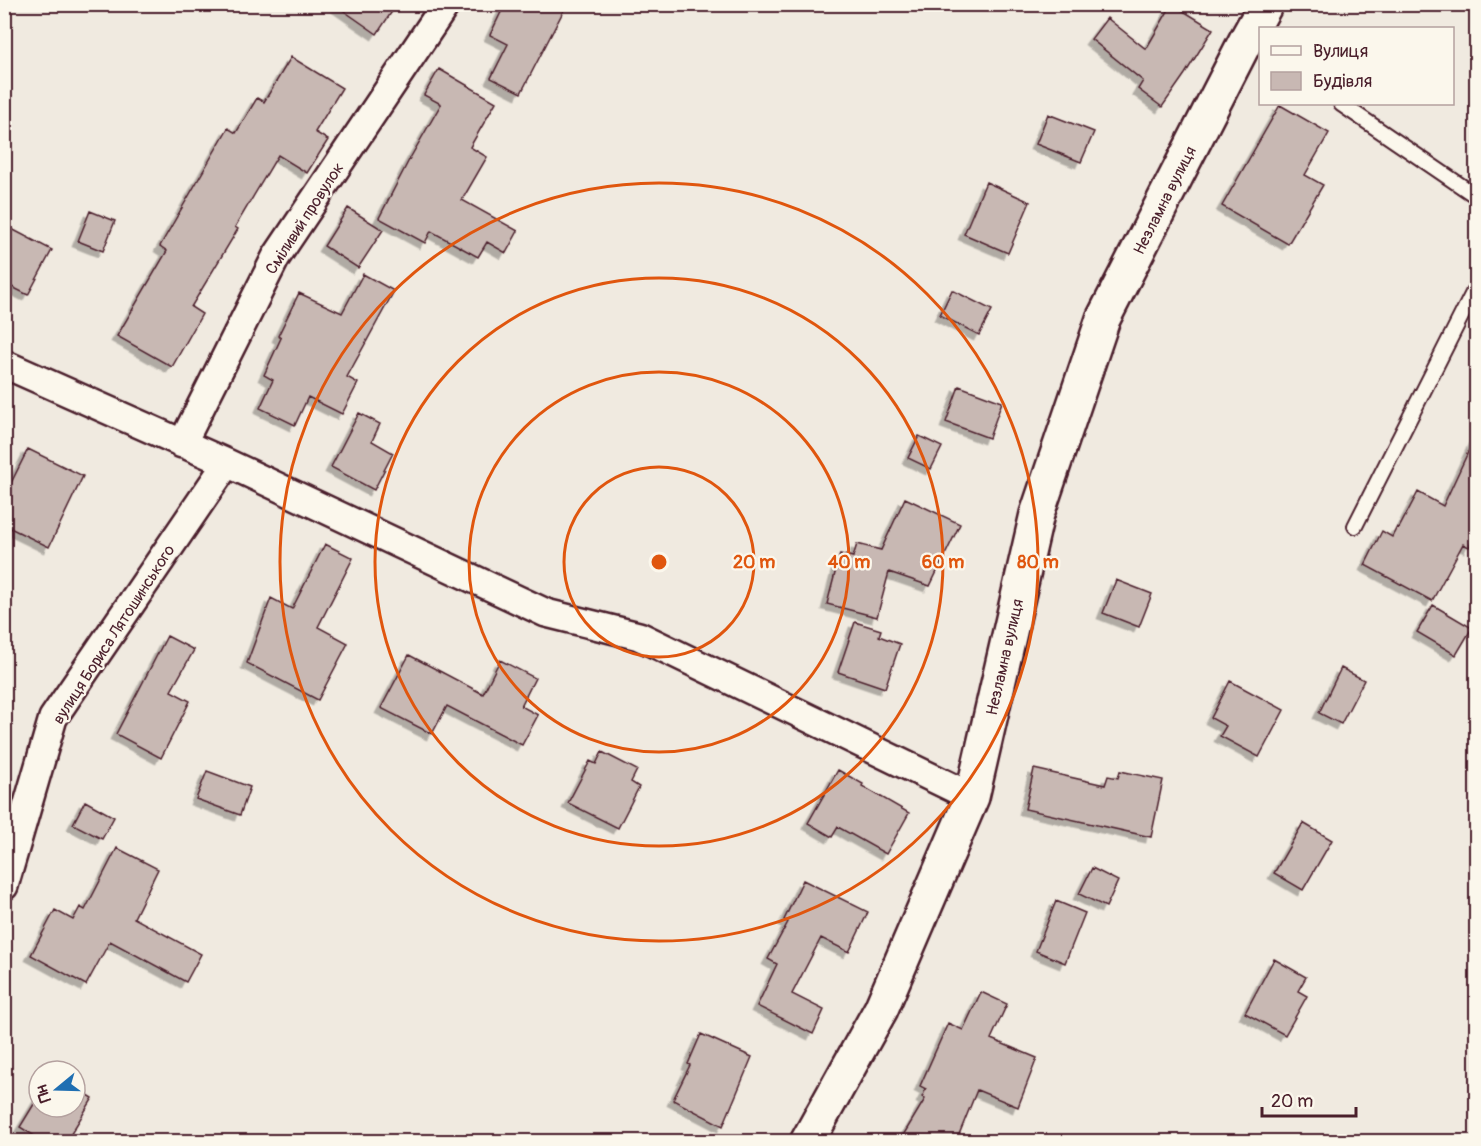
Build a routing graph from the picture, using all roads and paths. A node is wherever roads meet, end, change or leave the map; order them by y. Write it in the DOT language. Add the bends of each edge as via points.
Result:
graph roads {
  1 [pos="446,4"];
  2 [pos="1266,4"];
  3 [pos="1253,45"];
  4 [pos="1342,105"];
  5 [pos="1476,196"];
  6 [pos="1476,287"];
  7 [pos="4,364"];
  8 [pos="182,444"];
  9 [pos="227,463"];
  10 [pos="1355,526"];
  11 [pos="972,797"];
  12 [pos="4,886"];
  13 [pos="807,1142"];
  1 -- 8 [label="street, Сміливий провулок" via="276,257"];
  2 -- 3 [label="street, Незламна вулиця"];
  3 -- 11 [label="street, Незламна вулиця" via="1103,319 1037,514"];
  4 -- 5 [label="lane"];
  6 -- 10 [label="lane"];
  7 -- 8 [label="street"];
  8 -- 9 [label="street"];
  9 -- 11 [label="street" via="546,613 639,636"];
  9 -- 12 [label="street, вулиця Бориса Лятошинського" via="54,718"];
  11 -- 13 [label="street, Незламна вулиця" via="881,1009"];
}
